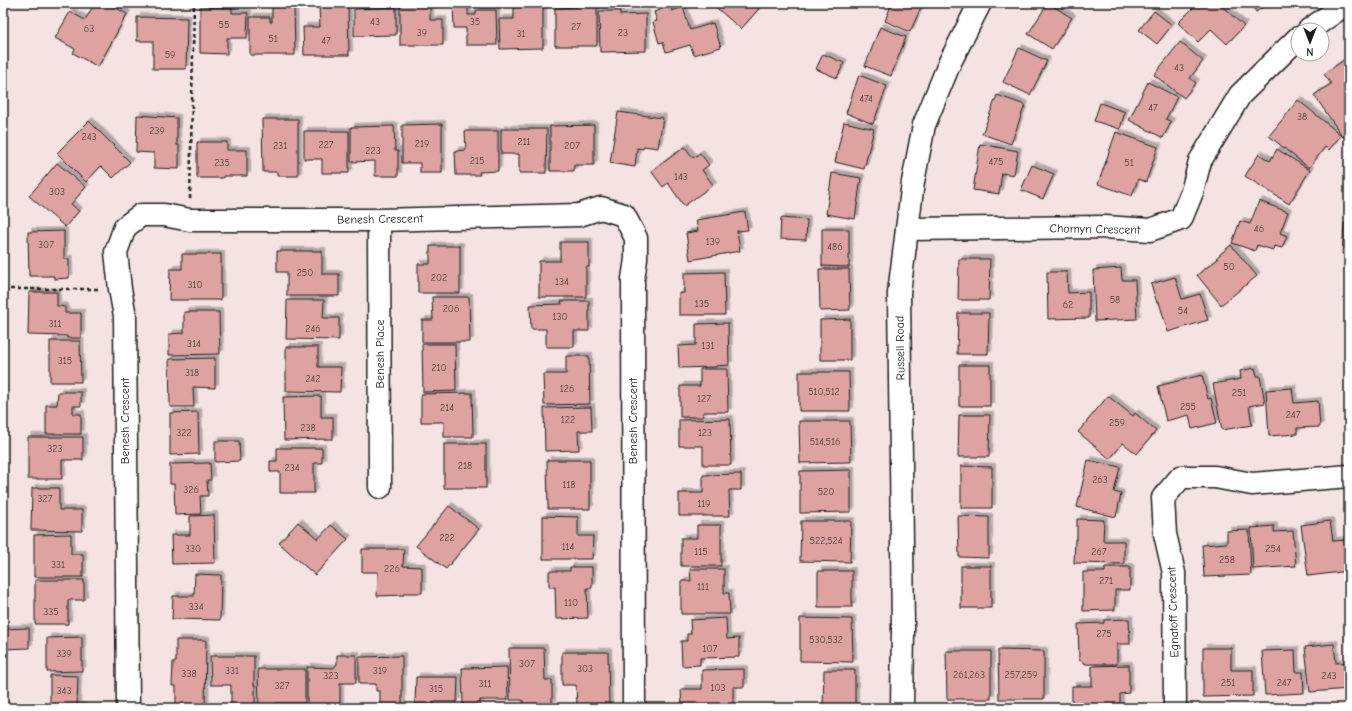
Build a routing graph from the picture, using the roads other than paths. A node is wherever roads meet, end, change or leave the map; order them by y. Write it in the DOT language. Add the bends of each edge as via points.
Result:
graph roads {
  1 [pos="980,3"];
  2 [pos="1347,3"];
  3 [pos="1320,22"];
  4 [pos="1290,46"];
  5 [pos="379,220"];
  6 [pos="908,229"];
  7 [pos="1349,476"];
  8 [pos="380,487"];
  9 [pos="128,708"];
  10 [pos="634,708"];
  11 [pos="902,708"];
  12 [pos="1175,708"];
  1 -- 6 [label="street, Russell Road" via="950,62 924,125 913,182"];
  2 -- 3 [label="street"];
  4 -- 6 [label="street, Chomyn Crescent" via="1240,95 1200,161 1192,192 1181,219 1150,230"];
  5 -- 8 [label="street, Benesh Place"];
  5 -- 9 [label="street, Benesh Crescent" via="190,220 164,215 141,215 125,227 116,252 125,316"];
  5 -- 10 [label="street, Benesh Crescent" via="579,215 601,208 624,215 636,238 633,279"];
  6 -- 11 [label="street, Russell Road" via="899,293"];
  7 -- 12 [label="street, Egnatoff Crescent" via="1252,484 1215,477 1181,477 1163,498 1165,534 1174,573"];
}
